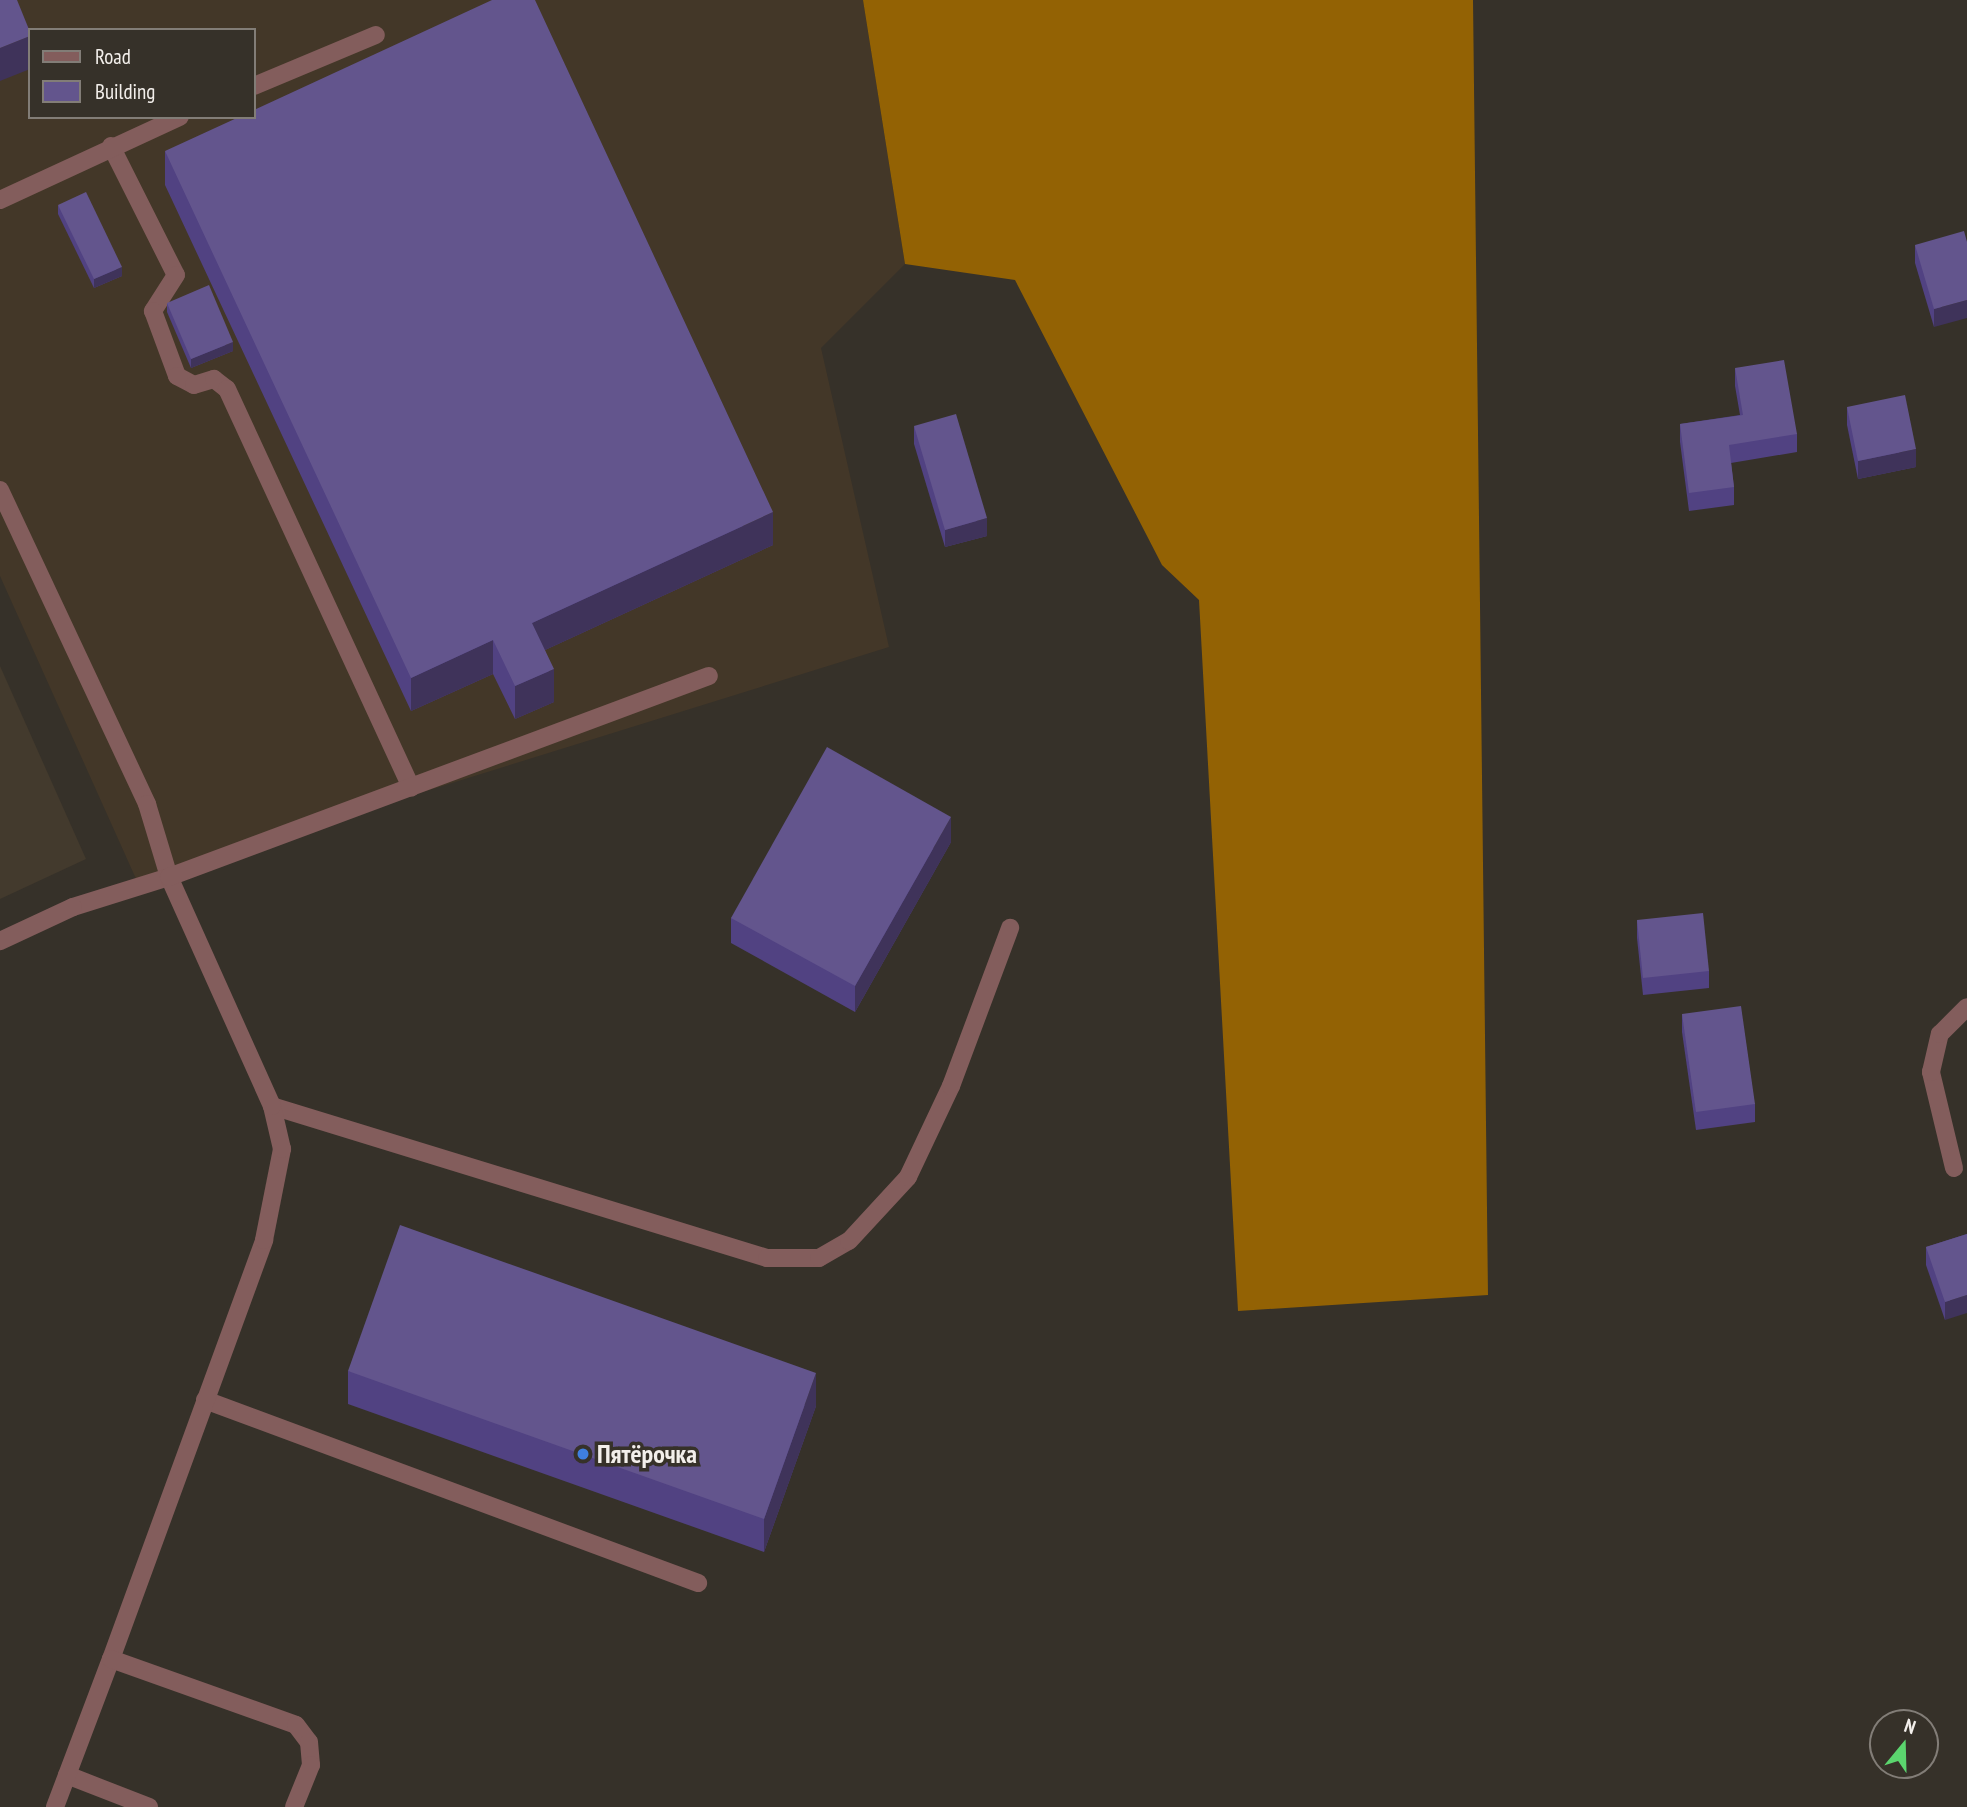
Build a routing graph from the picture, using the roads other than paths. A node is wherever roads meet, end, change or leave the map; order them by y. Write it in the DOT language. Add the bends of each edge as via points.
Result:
graph roads {
  1 [pos="376,35"];
  2 [pos="256,85"];
  3 [pos="175,119"];
  4 [pos="111,146"];
  5 [pos="0,200"];
  6 [pos="0,490"];
  7 [pos="709,676"];
  8 [pos="411,788"];
  9 [pos="169,877"];
  10 [pos="1010,928"];
  11 [pos="0,941"];
  12 [pos="1967,1007"];
  13 [pos="272,1106"];
  14 [pos="1954,1168"];
  15 [pos="205,1400"];
  16 [pos="698,1583"];
  17 [pos="111,1658"];
  18 [pos="67,1775"];
  19 [pos="55,1807"];
  20 [pos="149,1807"];
  21 [pos="294,1807"];
  1 -- 2 [label="street"];
  3 -- 4 [label="street"];
  4 -- 5 [label="street"];
  4 -- 8 [label="street" via="176,275 153,310 177,376 194,385 214,379 227,389"];
  6 -- 9 [label="street" via="147,804"];
  7 -- 8 [label="street"];
  8 -- 9 [label="street"];
  9 -- 11 [label="street" via="73,907"];
  9 -- 13 [label="street"];
  10 -- 13 [label="street" via="947,1096 908,1177 849,1241 819,1258 766,1258"];
  12 -- 14 [label="street" via="1940,1034 1931,1072"];
  13 -- 15 [label="street" via="282,1149 276,1196"];
  15 -- 16 [label="street"];
  15 -- 17 [label="street"];
  17 -- 18 [label="street"];
  17 -- 21 [label="street" via="296,1725 309,1742 311,1765"];
  18 -- 19 [label="street"];
  18 -- 20 [label="street"];
}
